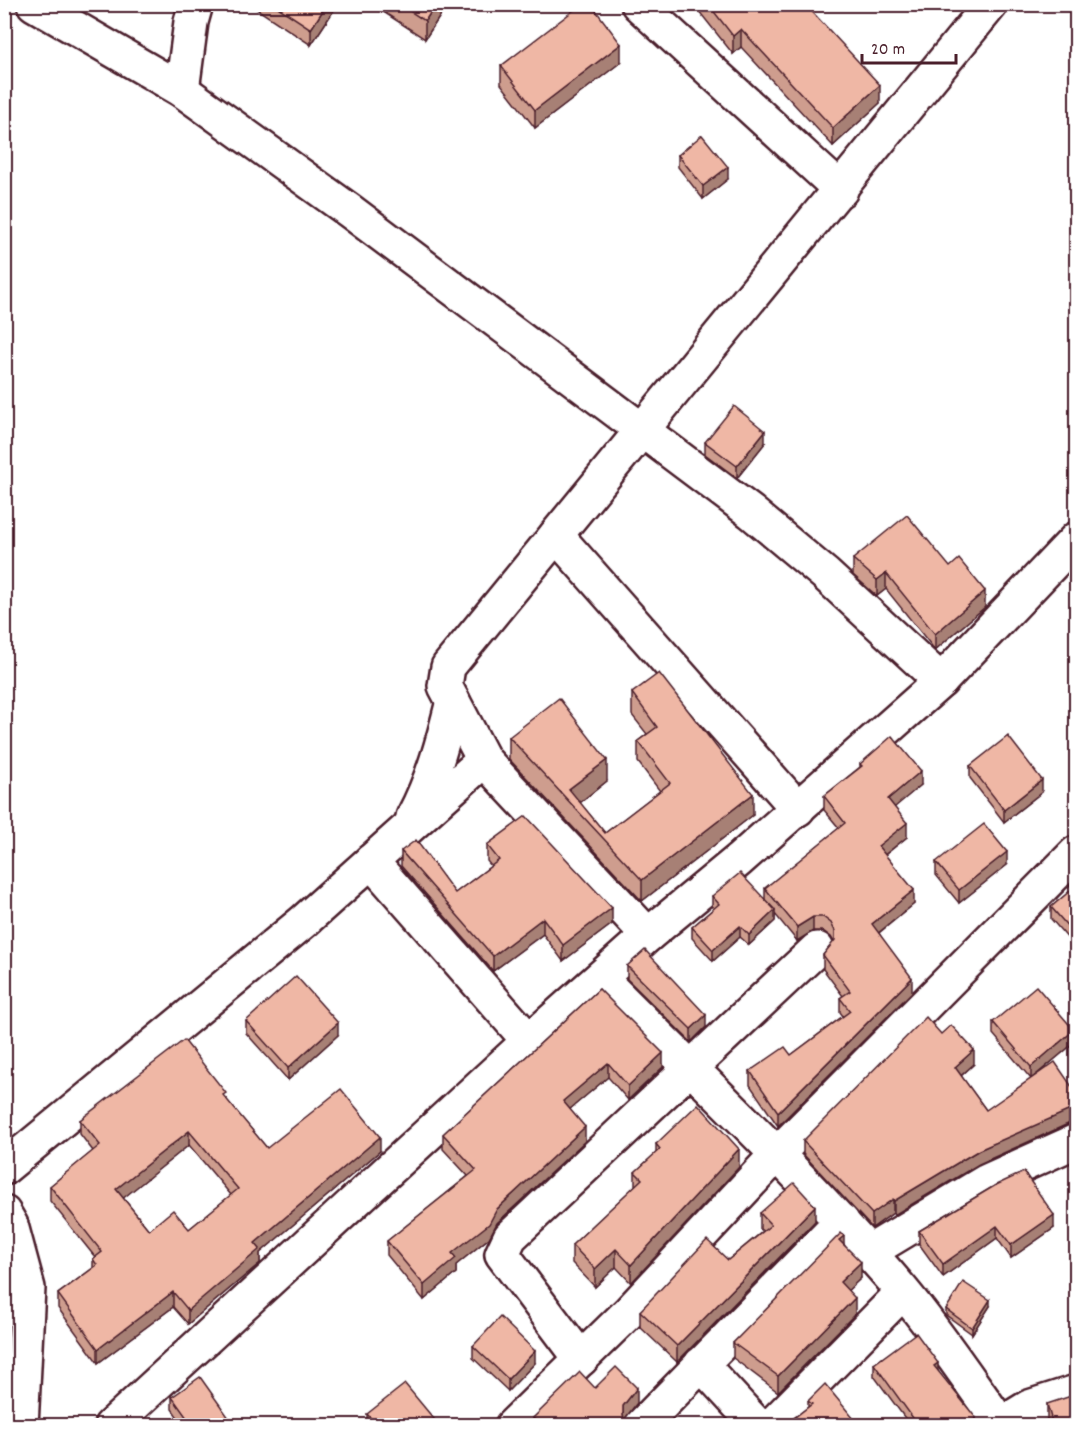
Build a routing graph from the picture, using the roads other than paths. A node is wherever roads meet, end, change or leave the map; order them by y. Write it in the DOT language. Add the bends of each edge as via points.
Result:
graph roads {
  1 [pos="34,4"];
  2 [pos="196,4"];
  3 [pos="638,4"];
  4 [pos="991,4"];
  5 [pos="182,90"];
  6 [pos="841,190"];
  7 [pos="641,431"];
  8 [pos="556,535"];
  9 [pos="1072,553"];
  10 [pos="941,681"];
  11 [pos="453,701"];
  12 [pos="484,760"];
  13 [pos="798,809"];
  14 [pos="405,832"];
  15 [pos="1077,853"];
  16 [pos="371,861"];
  17 [pos="648,935"];
  18 [pos="816,949"];
  19 [pos="600,979"];
  20 [pos="529,1041"];
  21 [pos="689,1067"];
  22 [pos="1077,1141"];
  23 [pos="777,1154"];
  24 [pos="4,1168"];
  25 [pos="4,1213"];
  26 [pos="842,1221"];
  27 [pos="868,1252"];
  28 [pos="903,1292"];
  29 [pos="581,1359"];
  30 [pos="701,1364"];
  31 [pos="1077,1392"];
  32 [pos="21,1425"];
  33 [pos="111,1425"];
  34 [pos="512,1425"];
  35 [pos="641,1425"];
  36 [pos="758,1425"];
  37 [pos="771,1425"];
  38 [pos="1000,1425"];
  1 -- 5 [label="street"];
  2 -- 5 [label="street"];
  3 -- 6 [label="street"];
  4 -- 6 [label="street"];
  5 -- 7 [label="street" via="350,211"];
  6 -- 7 [label="street"];
  7 -- 8 [label="street"];
  7 -- 10 [label="street" via="809,560"];
  8 -- 11 [label="street" via="448,667 445,686"];
  8 -- 13 [label="street"];
  9 -- 10 [label="street"];
  10 -- 13 [label="street"];
  11 -- 12 [label="street"];
  11 -- 14 [label="street" via="425,795"];
  12 -- 14 [label="street"];
  12 -- 17 [label="street"];
  13 -- 17 [label="street"];
  14 -- 16 [label="street"];
  15 -- 23 [label="street"];
  16 -- 20 [label="street"];
  16 -- 24 [label="street" via="303,922"];
  17 -- 19 [label="street"];
  18 -- 21 [label="street"];
  19 -- 20 [label="street"];
  19 -- 21 [label="street"];
  20 -- 33 [label="street"];
  21 -- 23 [label="street"];
  21 -- 29 [label="street" via="510,1237 502,1254"];
  22 -- 27 [label="street" via="987,1181"];
  23 -- 26 [label="street"];
  23 -- 29 [label="street"];
  25 -- 32 [label="street" via="11,1225 28,1288"];
  26 -- 27 [label="street"];
  26 -- 30 [label="street"];
  27 -- 28 [label="street"];
  28 -- 37 [label="street"];
  28 -- 38 [label="street"];
  29 -- 34 [label="street"];
  30 -- 35 [label="street"];
  30 -- 36 [label="street"];
  31 -- 38 [label="street" via="1029,1407"];
}
